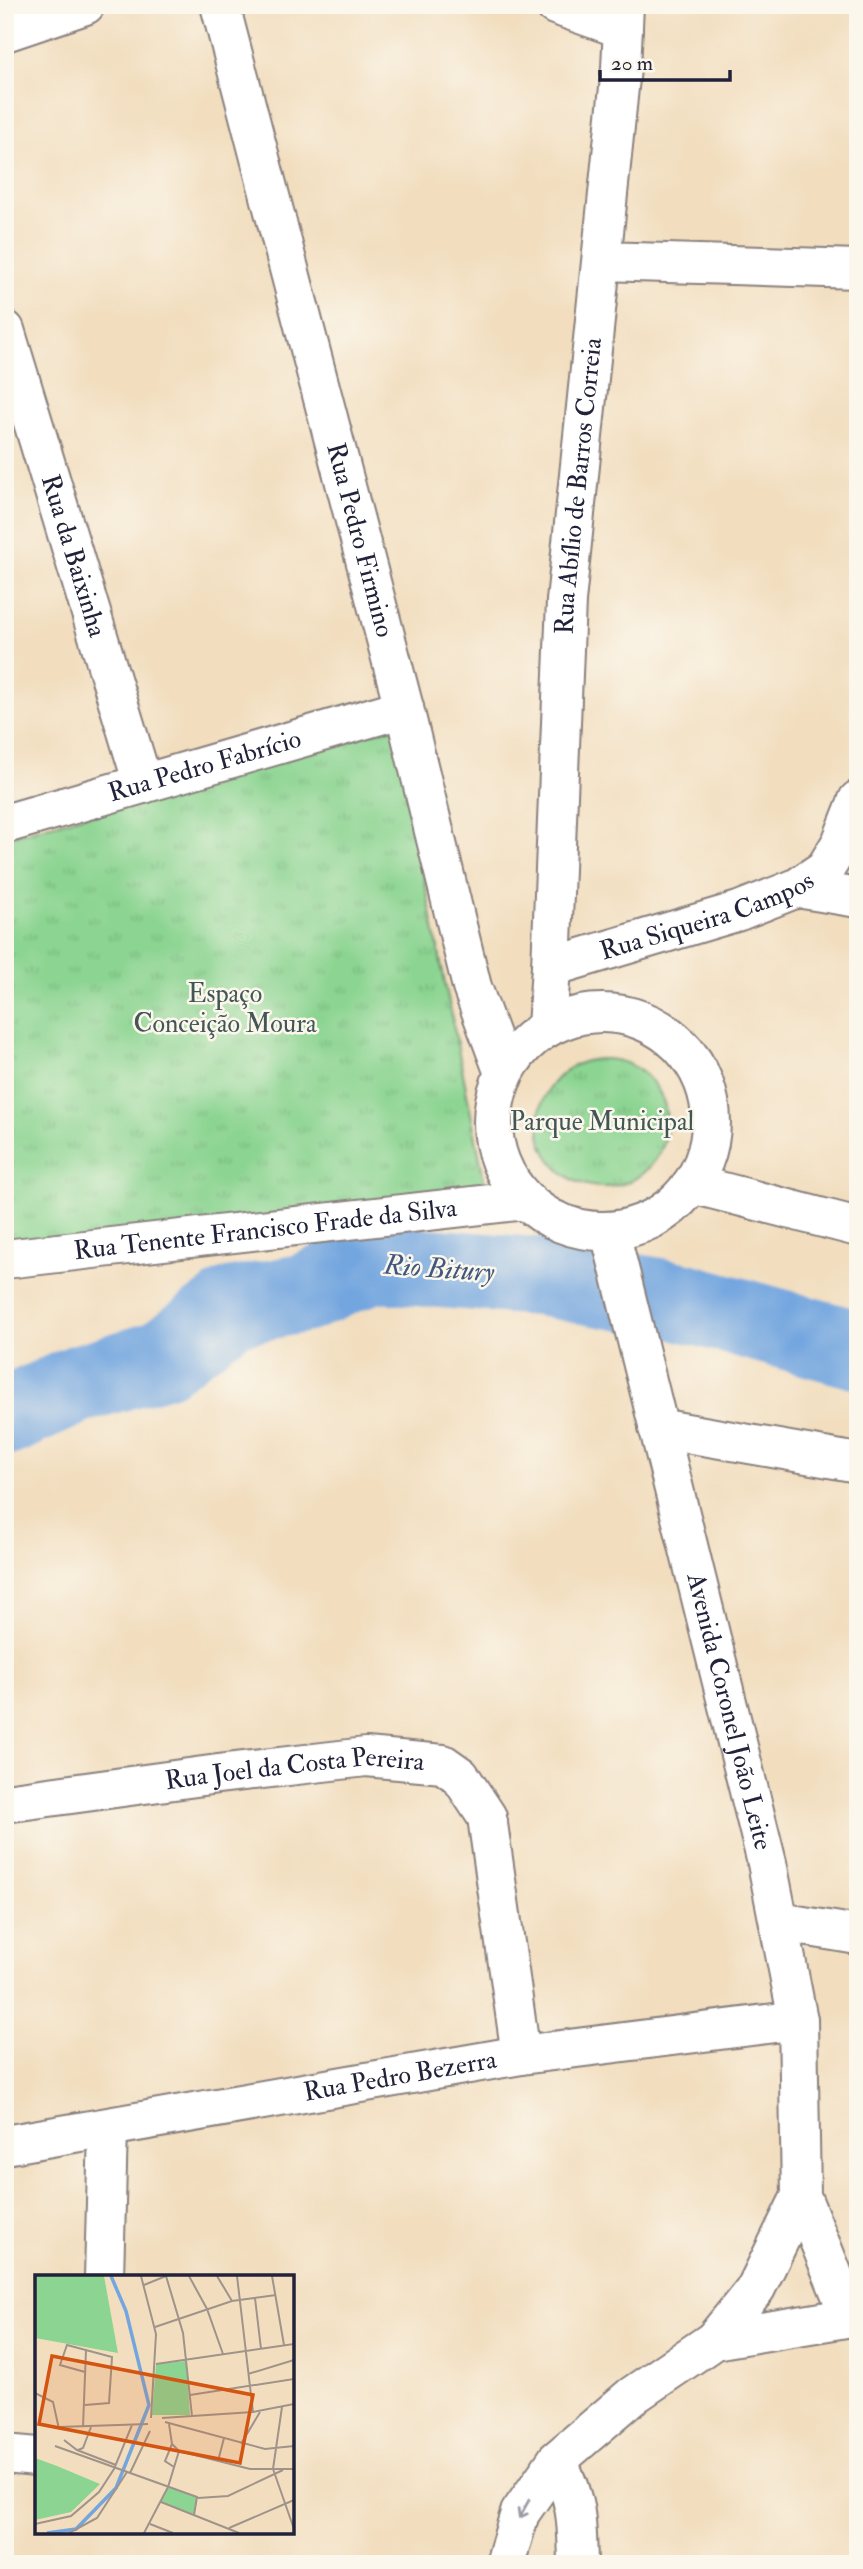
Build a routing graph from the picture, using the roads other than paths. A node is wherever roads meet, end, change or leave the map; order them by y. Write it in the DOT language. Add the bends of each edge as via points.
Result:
graph roads {
  1 [pos="85,5"];
  2 [pos="220,5"];
  3 [pos="555,5"];
  4 [pos="624,17"];
  5 [pos="5,32"];
  6 [pos="601,261"];
  7 [pos="858,269"];
  8 [pos="5,330"];
  9 [pos="404,708"];
  10 [pos="143,784"];
  11 [pos="858,800"];
  12 [pos="5,824"];
  13 [pos="797,888"];
  14 [pos="858,898"];
  15 [pos="551,967"];
  16 [pos="547,1027"];
  17 [pos="504,1073"];
  18 [pos="692,1184"];
  19 [pos="526,1200"];
  20 [pos="858,1227"];
  21 [pos="614,1248"];
  22 [pos="5,1259"];
  23 [pos="658,1428"];
  24 [pos="858,1463"];
  25 [pos="5,1803"];
  26 [pos="779,1923"];
  27 [pos="858,1935"];
  28 [pos="797,2020"];
  29 [pos="521,2055"];
  30 [pos="108,2129"];
  31 [pos="5,2145"];
  32 [pos="801,2196"];
  33 [pos="104,2275"];
  34 [pos="854,2317"];
  35 [pos="714,2340"];
  36 [pos="5,2454"];
  37 [pos="35,2457"];
  38 [pos="557,2460"];
  39 [pos="505,2564"];
  40 [pos="578,2564"];
  1 -- 5 [label="street"];
  2 -- 9 [label="street, Rua Pedro Firmino"];
  3 -- 4 [label="street"];
  4 -- 6 [label="street, Rua Abílio de Barros Correia"];
  6 -- 7 [label="street"];
  6 -- 15 [label="street, Rua Abílio de Barros Correia" via="566,601"];
  8 -- 10 [label="street, Rua da Baixinha"];
  9 -- 10 [label="street, Rua Pedro Fabrício"];
  9 -- 17 [label="street, Rua Pedro Firmino" via="471,987"];
  10 -- 12 [label="street, Rua Pedro Fabrício"];
  11 -- 13 [label="street, Rua Siqueira Campos" via="825,870"];
  13 -- 14 [label="street"];
  13 -- 15 [label="street, Rua Siqueira Campos" via="739,911"];
  15 -- 16 [label="street, Rua Abílio de Barros Correia"];
  16 -- 17 [label="street" via="523,1047"];
  16 -- 18 [label="street" via="582,1014 618,1013 653,1024 682,1047 702,1078 712,1114 708,1151"];
  17 -- 19 [label="street" via="495,1105 495,1140 505,1173"];
  18 -- 20 [label="street"];
  18 -- 21 [label="street" via="670,1209 641,1224"];
  19 -- 21 [label="street" via="551,1219"];
  19 -- 22 [label="street, Rua Tenente Francisco Frade da Silva"];
  21 -- 23 [label="street, Avenida Coronel João Leite"];
  23 -- 24 [label="street"];
  23 -- 26 [label="street, Avenida Coronel João Leite"];
  25 -- 29 [label="street, Rua Joel da Costa Pereira" via="366,1757 443,1764 460,1776 487,1817"];
  26 -- 27 [label="street"];
  26 -- 28 [label="street, Avenida Coronel João Leite"];
  28 -- 29 [label="street, Rua Pedro Bezerra"];
  28 -- 32 [label="street, Avenida Coronel João Leite"];
  29 -- 30 [label="street, Rua Pedro Bezerra"];
  30 -- 31 [label="street, Rua Pedro Bezerra"];
  30 -- 33 [label="street"];
  32 -- 34 [label="street, Avenida Coronel João Leite"];
  32 -- 35 [label="street, Avenida Coronel João Leite" via="756,2288"];
  34 -- 35 [label="street"];
  35 -- 38 [label="street" via="632,2396"];
  36 -- 37 [label="street"];
  38 -- 39 [label="street, one-way" via="520,2513"];
  38 -- 40 [label="street" via="571,2488"];
}
